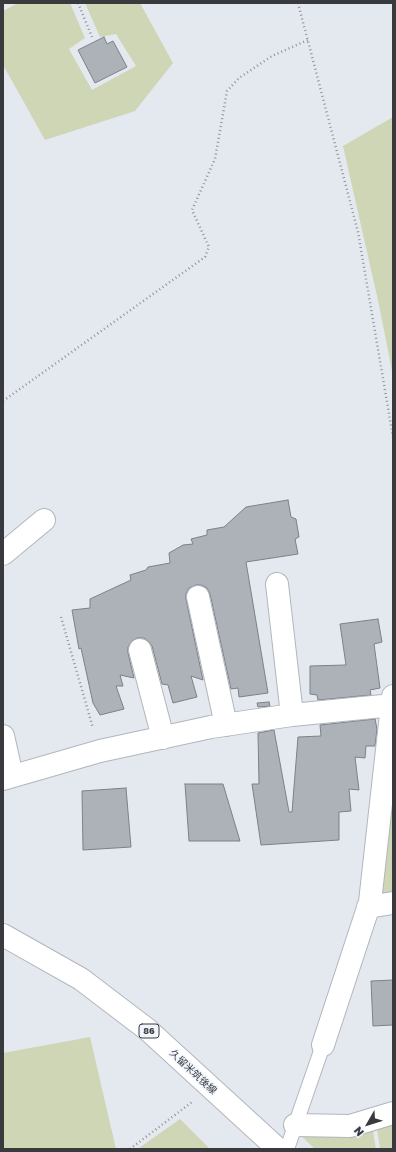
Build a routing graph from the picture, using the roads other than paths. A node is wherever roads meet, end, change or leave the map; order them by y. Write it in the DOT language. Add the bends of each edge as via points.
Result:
graph roads {
  1 [pos="44,520"];
  2 [pos="3,554"];
  3 [pos="277,584"];
  4 [pos="198,597"];
  5 [pos="140,650"];
  6 [pos="392,702"];
  7 [pos="292,715"];
  8 [pos="226,725"];
  9 [pos="3,736"];
  10 [pos="163,738"];
  11 [pos="8,777"];
  12 [pos="393,903"];
  13 [pos="368,907"];
  14 [pos="3,935"];
  15 [pos="323,1046"];
  16 [pos="393,1113"];
  17 [pos="296,1125"];
  18 [pos="278,1149"];
  19 [pos="287,1149"];
  1 -- 2 [label="street"];
  3 -- 7 [label="street"];
  4 -- 8 [label="street"];
  5 -- 10 [label="street"];
  6 -- 7 [label="street"];
  6 -- 13 [label="street"];
  7 -- 8 [label="street"];
  8 -- 10 [label="street"];
  9 -- 11 [label="street"];
  10 -- 11 [label="street"];
  12 -- 13 [label="street"];
  13 -- 15 [label="street"];
  14 -- 18 [label="street, 久留米筑後線 / 86" via="81,979 148,1030"];
  15 -- 17 [label="lane"];
  16 -- 17 [label="street" via="350,1126"];
  17 -- 19 [label="lane"];
}
